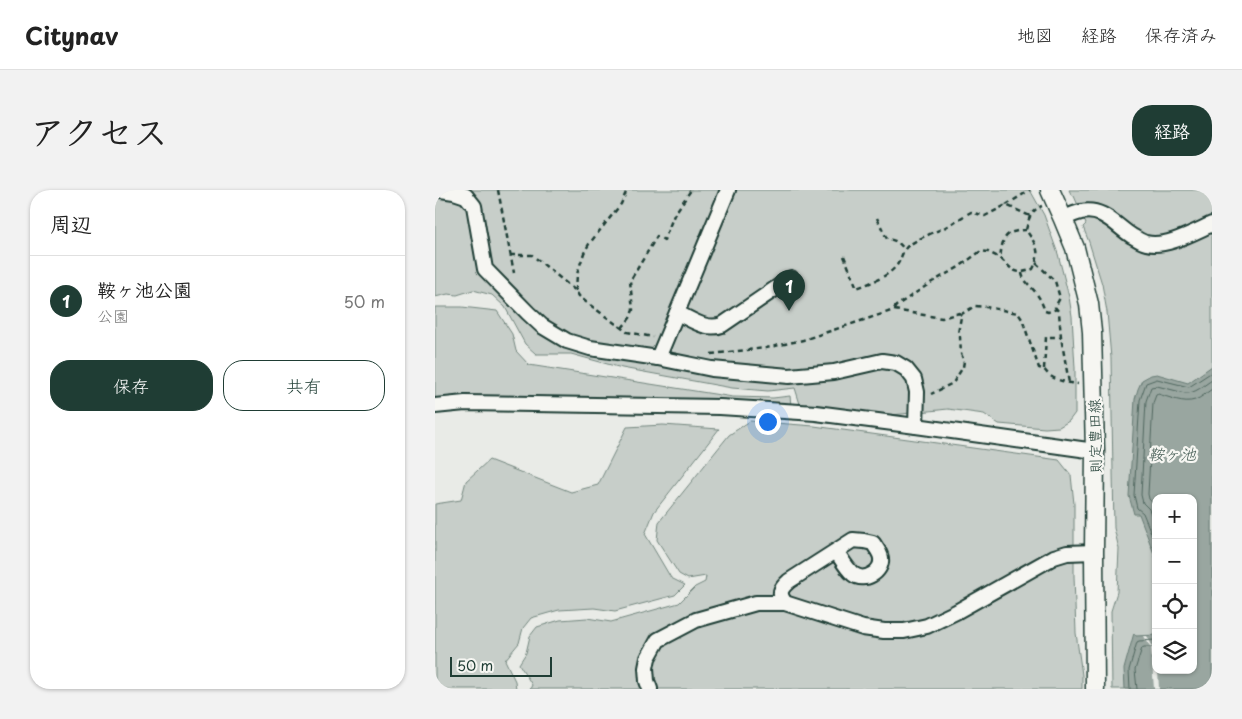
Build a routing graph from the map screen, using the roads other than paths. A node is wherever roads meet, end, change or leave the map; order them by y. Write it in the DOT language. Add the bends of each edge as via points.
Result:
graph roads {
  1 [pos="441,190"];
  2 [pos="728,190"];
  3 [pos="1047,198"];
  4 [pos="1063,219"];
  5 [pos="1212,224"];
  6 [pos="791,278"];
  7 [pos="677,313"];
  8 [pos="657,358"];
  9 [pos="435,406"];
  10 [pos="916,426"];
  11 [pos="1095,451"];
  12 [pos="836,551"];
  13 [pos="1094,552"];
  14 [pos="785,603"];
  15 [pos="650,689"];
  16 [pos="1095,689"];
  1 -- 8 [label="street" via="465,196 474,206 485,269 542,326 567,341 590,348"];
  2 -- 7 [label="street"];
  3 -- 4 [label="main road, 則定豊田線"];
  4 -- 5 [label="street" via="1082,211 1096,212 1145,243 1164,244"];
  4 -- 11 [label="main road, 則定豊田線" via="1075,248 1089,304"];
  6 -- 7 [label="street" via="715,328"];
  7 -- 8 [label="street"];
  8 -- 10 [label="street" via="713,369 789,376 834,372 882,361 896,364 906,369 913,379 917,392"];
  9 -- 10 [label="street" via="465,403 720,407 815,413"];
  10 -- 11 [label="street"];
  11 -- 13 [label="main road, 則定豊田線"];
  12 -- 14 [label="street" via="783,586 780,591"];
  13 -- 14 [label="street" via="1054,557 957,612 927,626 904,630 885,632 863,628"];
  13 -- 16 [label="main road, 則定豊田線"];
  14 -- 15 [label="street" via="756,603 722,612 696,620 658,640 647,658"];
}
